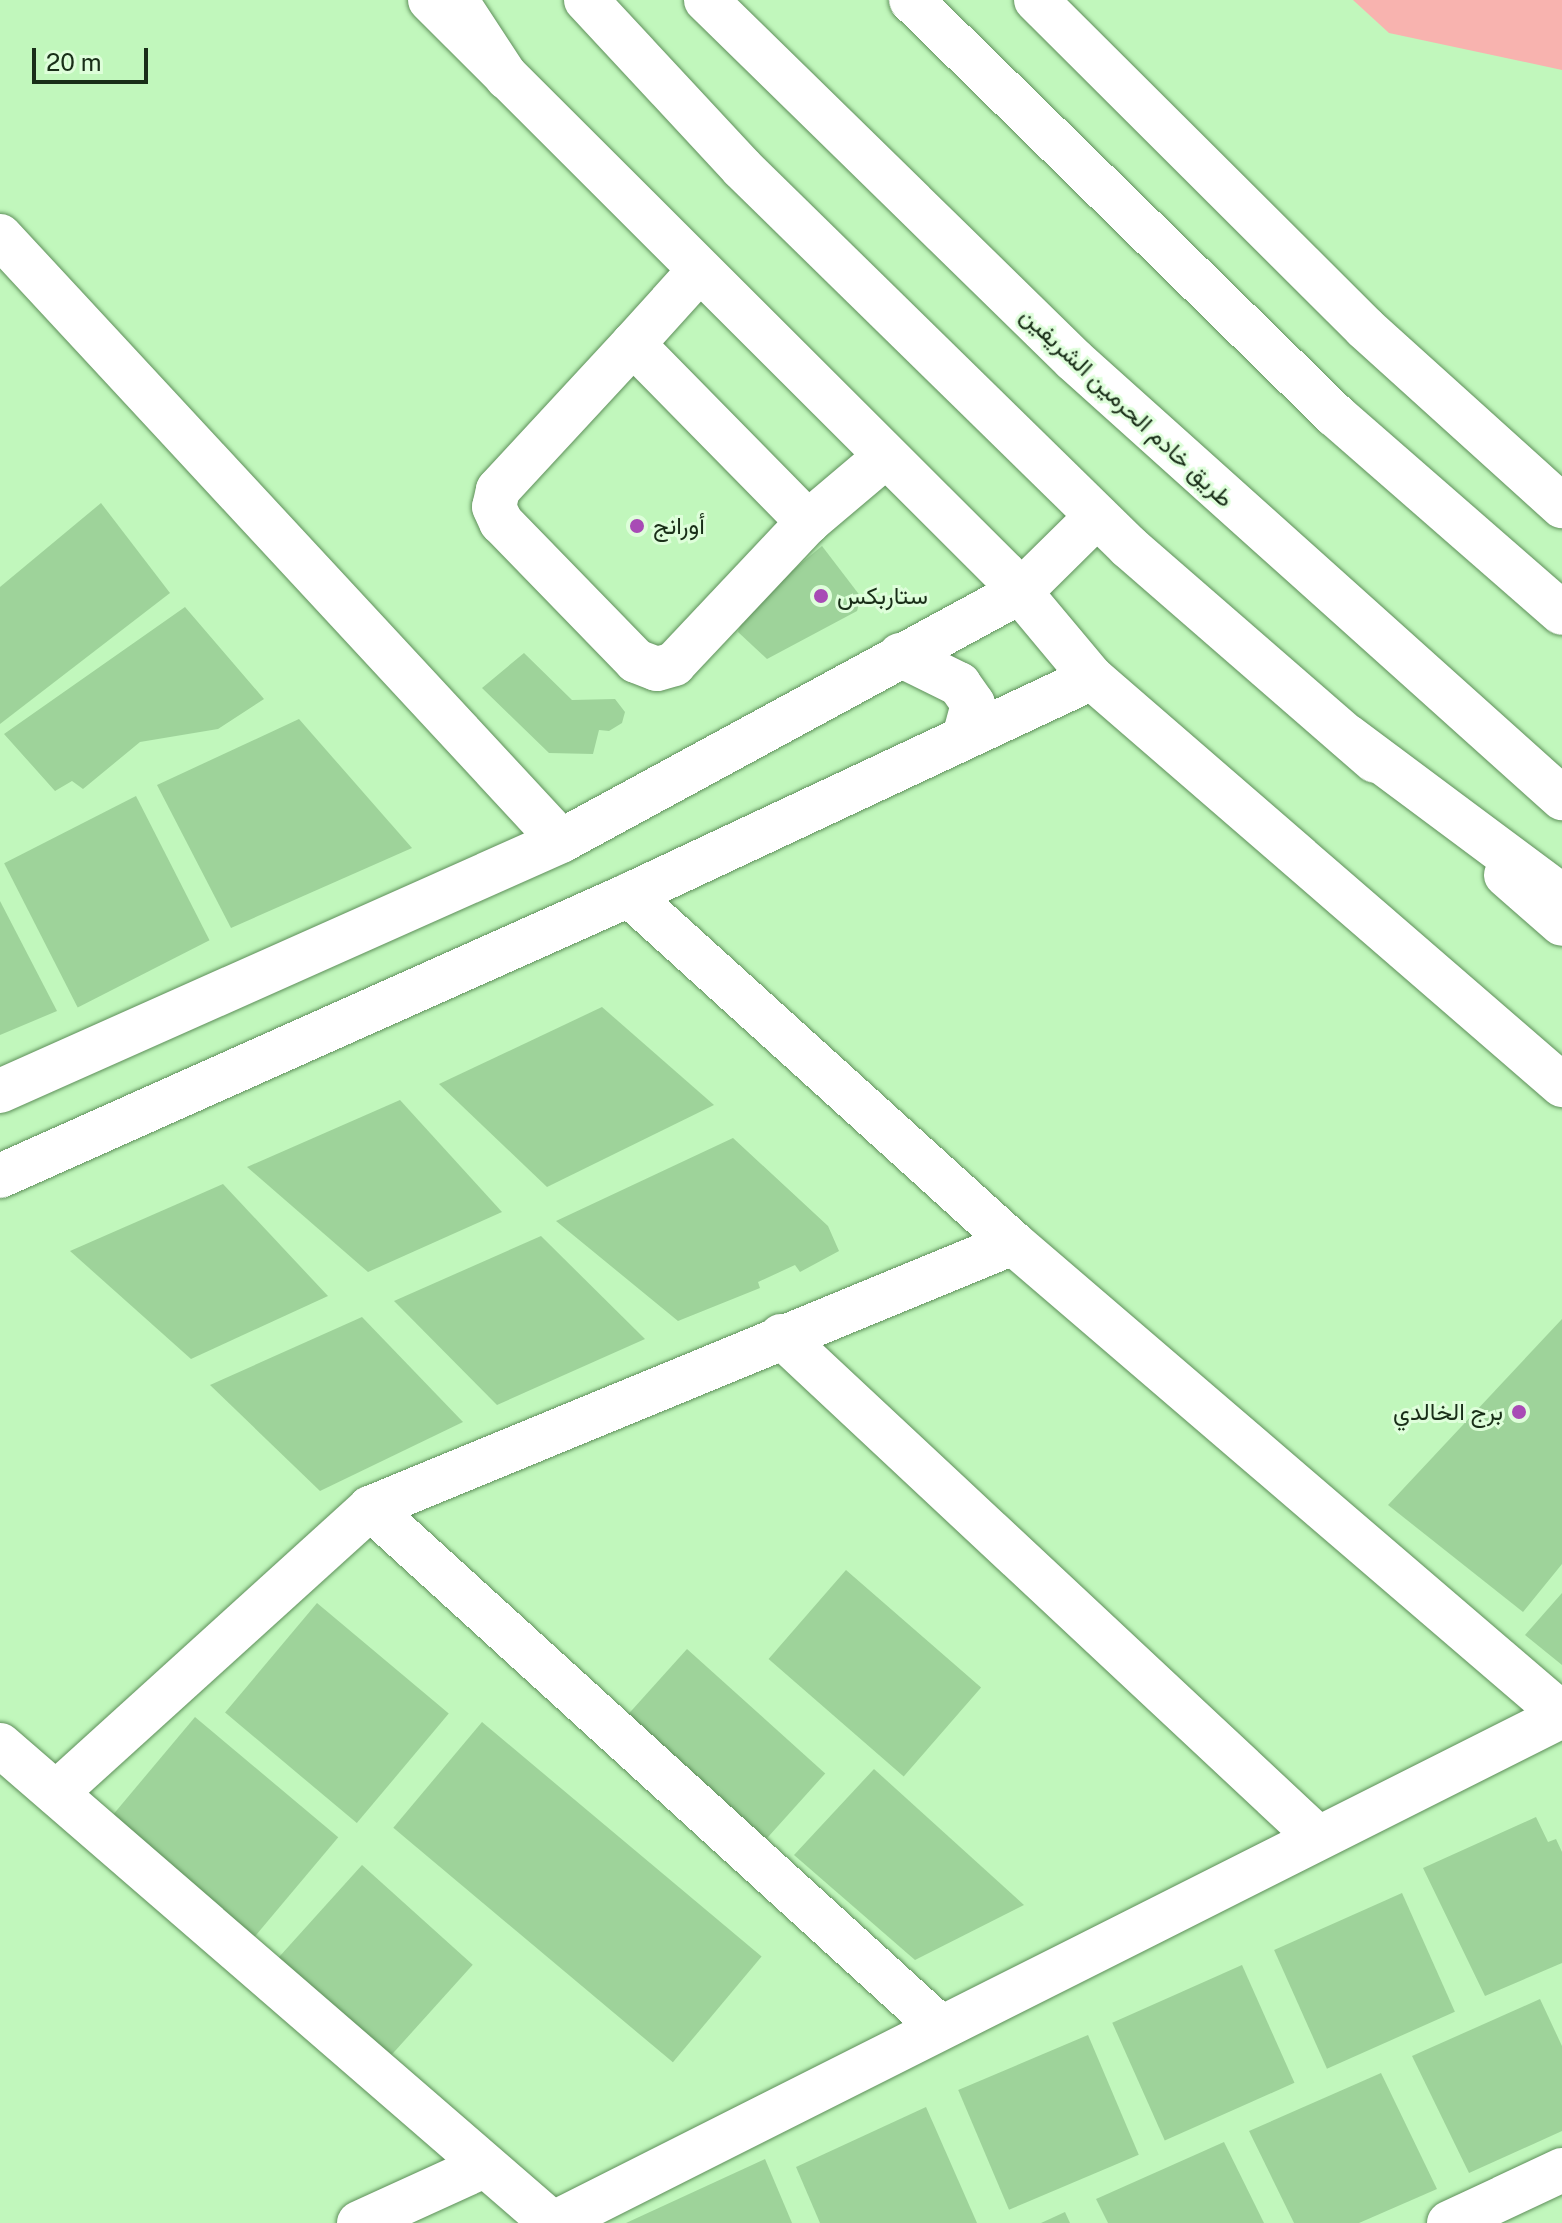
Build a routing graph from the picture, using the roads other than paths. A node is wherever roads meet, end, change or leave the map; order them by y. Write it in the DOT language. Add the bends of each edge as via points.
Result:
graph roads {
  1 [pos="430,0"];
  2 [pos="456,0"];
  3 [pos="586,0"];
  4 [pos="706,0"];
  5 [pos="911,0"];
  6 [pos="1036,0"];
  7 [pos="507,78"];
  8 [pos="0,236"];
  9 [pos="698,272"];
  10 [pos="633,344"];
  11 [pos="885,457"];
  12 [pos="1562,506"];
  13 [pos="1097,516"];
  14 [pos="808,522"];
  15 [pos="1020,592"];
  16 [pos="1562,613"];
  17 [pos="900,655"];
  18 [pos="1092,678"];
  19 [pos="1347,736"];
  20 [pos="964,738"];
  21 [pos="1562,798"];
  22 [pos="561,841"];
  23 [pos="629,895"];
  24 [pos="1562,896"];
  25 [pos="1562,924"];
  26 [pos="1562,1085"];
  27 [pos="0,1091"];
  28 [pos="0,1176"];
  29 [pos="1013,1243"];
  30 [pos="781,1336"];
  31 [pos="370,1508"];
  32 [pos="1562,1715"];
  33 [pos="0,1745"];
  34 [pos="56,1793"];
  35 [pos="1316,1836"];
  36 [pos="940,2027"];
  37 [pos="482,2167"];
  38 [pos="1562,2170"];
  39 [pos="359,2223"];
  40 [pos="553,2223"];
  41 [pos="1449,2223"];
  1 -- 7 [label="main road"];
  2 -- 7 [label="main road"];
  3 -- 13 [label="main road" via="742,168"];
  4 -- 21 [label="main road, طريق خادم الحرمين الشريفين" via="1074,360"];
  5 -- 16 [label="main road" via="1335,415"];
  6 -- 12 [label="main road" via="1365,328"];
  7 -- 9 [label="main road"];
  8 -- 22 [label="main road"];
  9 -- 10 [label="main road"];
  9 -- 11 [label="main road"];
  10 -- 14 [label="main road"];
  10 -- 14 [label="main road" via="498,490 494,507 501,522 636,661 657,669 674,664"];
  11 -- 14 [label="main road"];
  11 -- 15 [label="main road"];
  13 -- 15 [label="main road"];
  13 -- 19 [label="main road"];
  15 -- 17 [label="main road"];
  15 -- 18 [label="main road"];
  17 -- 20 [label="main road" via="959,684 973,704"];
  17 -- 22 [label="main road"];
  18 -- 20 [label="main road"];
  18 -- 26 [label="main road"];
  19 -- 24 [label="main road"];
  19 -- 25 [label="main road"];
  20 -- 23 [label="main road"];
  22 -- 27 [label="main road"];
  23 -- 28 [label="main road"];
  23 -- 29 [label="main road"];
  29 -- 30 [label="main road"];
  29 -- 32 [label="main road"];
  30 -- 31 [label="main road"];
  30 -- 35 [label="main road"];
  31 -- 34 [label="main road"];
  31 -- 36 [label="main road"];
  32 -- 35 [label="main road"];
  33 -- 34 [label="main road"];
  34 -- 37 [label="main road"];
  35 -- 36 [label="main road"];
  36 -- 40 [label="main road"];
  37 -- 39 [label="main road"];
  37 -- 40 [label="main road"];
  38 -- 41 [label="main road"];
}
